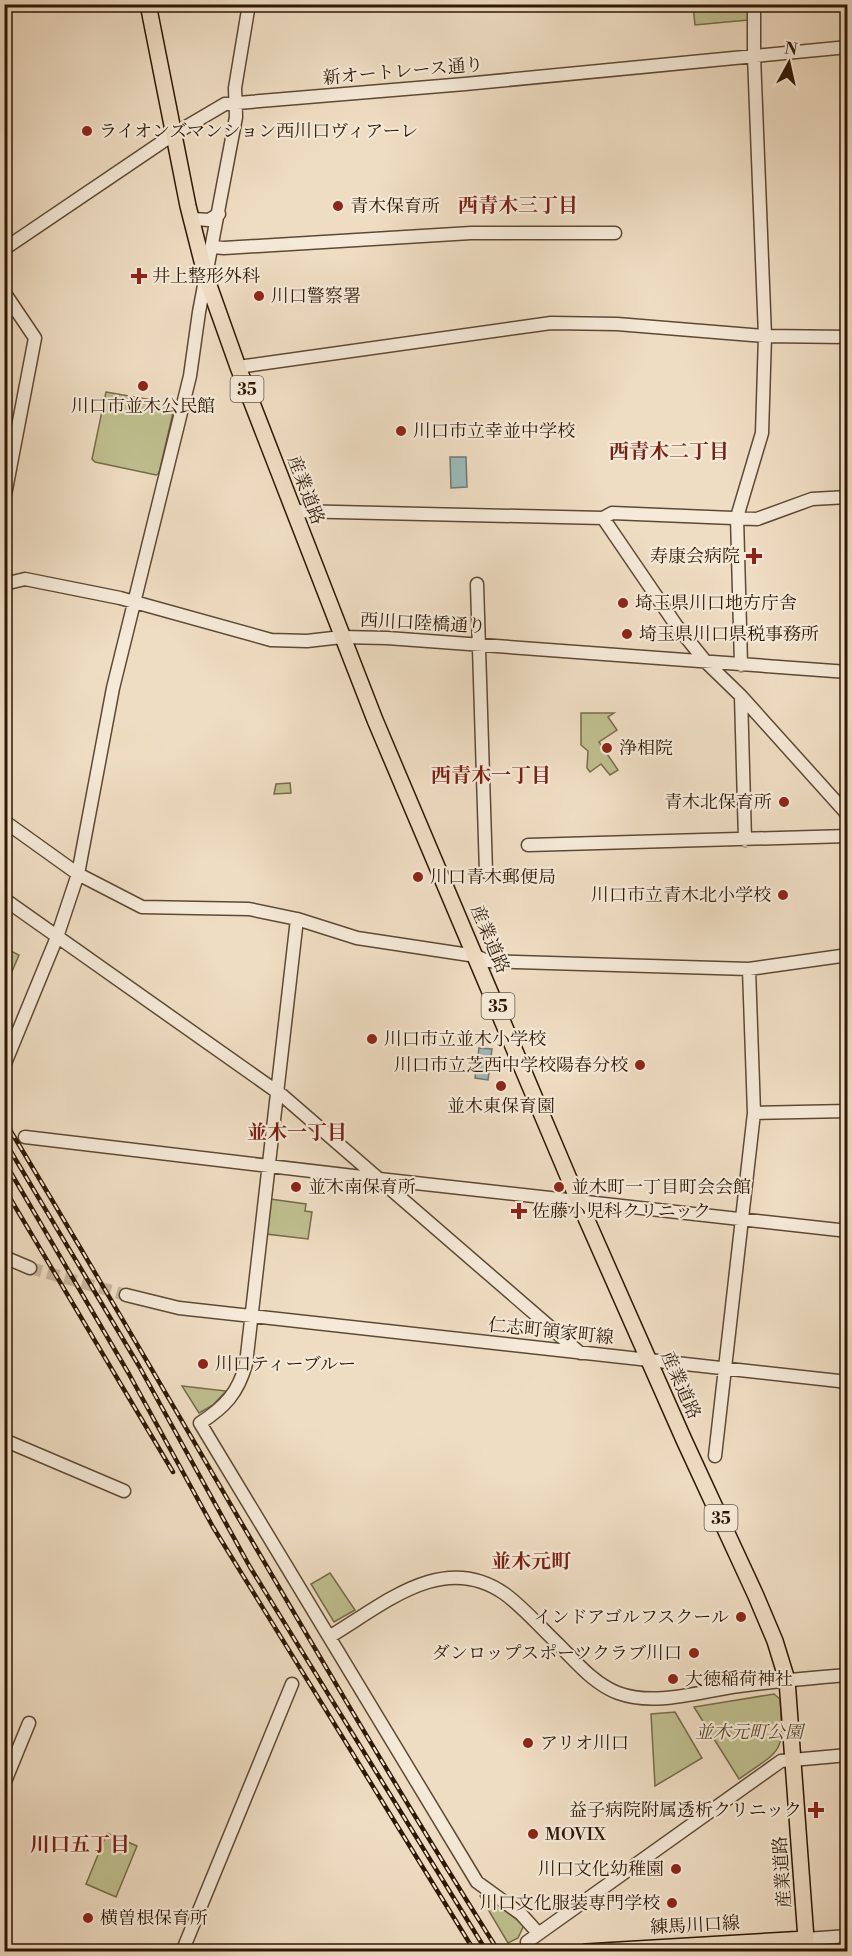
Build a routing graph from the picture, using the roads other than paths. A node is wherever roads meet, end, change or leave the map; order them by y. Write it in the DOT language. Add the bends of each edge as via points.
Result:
graph roads {
  1 [pos="148,4"];
  2 [pos="249,4"];
  3 [pos="754,4"];
  4 [pos="848,47"];
  5 [pos="754,56"];
  6 [pos="236,103"];
  7 [pos="174,134"];
  8 [pos="219,214"];
  9 [pos="190,216"];
  10 [pos="615,233"];
  11 [pos="213,247"];
  12 [pos="4,249"];
  13 [pos="206,277"];
  14 [pos="4,292"];
  15 [pos="765,336"];
  16 [pos="848,337"];
  17 [pos="238,367"];
  18 [pos="848,496"];
  19 [pos="4,500"];
  20 [pos="293,511"];
  21 [pos="737,517"];
  22 [pos="603,518"];
  23 [pos="4,575"];
  24 [pos="25,579"];
  25 [pos="4,584"];
  26 [pos="477,584"];
  27 [pos="136,602"];
  28 [pos="342,637"];
  29 [pos="479,644"];
  30 [pos="706,662"];
  31 [pos="741,665"];
  32 [pos="848,672"];
  33 [pos="741,696"];
  34 [pos="848,815"];
  35 [pos="4,821"];
  36 [pos="848,836"];
  37 [pos="746,840"];
  38 [pos="528,845"];
  39 [pos="486,872"];
  40 [pos="78,874"];
  41 [pos="4,898"];
  42 [pos="297,919"];
  43 [pos="57,936"];
  44 [pos="848,955"];
  45 [pos="476,956"];
  46 [pos="749,969"];
  47 [pos="4,1066"];
  48 [pos="278,1093"];
  49 [pos="848,1111"];
  50 [pos="754,1113"];
  51 [pos="25,1137"];
  52 [pos="269,1165"];
  53 [pos="379,1179"];
  54 [pos="578,1200"];
  55 [pos="742,1218"];
  56 [pos="848,1230"];
  57 [pos="4,1257"];
  58 [pos="30,1268"];
  59 [pos="126,1295"];
  60 [pos="251,1315"];
  61 [pos="580,1353"];
  62 [pos="648,1359"];
  63 [pos="725,1368"];
  64 [pos="848,1382"];
  65 [pos="4,1440"];
  66 [pos="715,1456"];
  67 [pos="124,1491"];
  68 [pos="329,1637"];
  69 [pos="848,1675"];
  70 [pos="787,1680"];
  71 [pos="292,1684"];
  72 [pos="29,1724"];
  73 [pos="848,1755"];
  74 [pos="794,1758"];
  75 [pos="4,1784"];
  76 [pos="538,1932"];
  77 [pos="848,1936"];
  78 [pos="527,1942"];
  79 [pos="807,1945"];
  80 [pos="182,1952"];
  81 [pos="586,1952"];
  1 -- 7 [label="main road, 産業道路 / 35"];
  2 -- 6 [label="street"];
  3 -- 5 [label="street"];
  4 -- 5 [label="street, 新オートレース通り"];
  5 -- 6 [label="street, 新オートレース通り"];
  5 -- 15 [label="street"];
  6 -- 7 [label="street, 新オートレース通り" via="218,106"];
  6 -- 8 [label="street"];
  7 -- 9 [label="main road, 産業道路 / 35"];
  7 -- 12 [label="street, 新オートレース通り"];
  8 -- 9 [label="street" via="204,221"];
  8 -- 11 [label="street"];
  9 -- 13 [label="main road, 産業道路 / 35"];
  10 -- 11 [label="street" via="471,233"];
  11 -- 13 [label="street"];
  13 -- 17 [label="main road, 産業道路 / 35"];
  13 -- 27 [label="street" via="190,376"];
  14 -- 19 [label="street" via="35,338"];
  15 -- 16 [label="street"];
  15 -- 17 [label="street" via="617,324 551,323"];
  15 -- 21 [label="street" via="762,433"];
  17 -- 20 [label="main road, 産業道路 / 35"];
  18 -- 21 [label="street" via="812,499 757,519"];
  20 -- 22 [label="street"];
  20 -- 28 [label="main road, 産業道路 / 35"];
  21 -- 22 [label="street" via="612,513"];
  21 -- 31 [label="street"];
  22 -- 30 [label="street"];
  23 -- 24 [label="street"];
  24 -- 25 [label="street, 西川口陸橋通り"];
  24 -- 27 [label="street, 西川口陸橋通り"];
  26 -- 29 [label="street"];
  27 -- 28 [label="street, 西川口陸橋通り" via="271,640"];
  27 -- 40 [label="street" via="113,688"];
  28 -- 29 [label="street, 西川口陸橋通り"];
  28 -- 45 [label="main road, 産業道路 / 35"];
  29 -- 30 [label="street, 西川口陸橋通り"];
  29 -- 39 [label="street"];
  30 -- 31 [label="street, 西川口陸橋通り"];
  30 -- 33 [label="street"];
  31 -- 32 [label="street, 西川口陸橋通り"];
  33 -- 34 [label="street"];
  33 -- 37 [label="street"];
  35 -- 40 [label="street"];
  36 -- 37 [label="street"];
  37 -- 38 [label="street"];
  40 -- 42 [label="street" via="142,907 249,909"];
  40 -- 43 [label="street"];
  41 -- 43 [label="street"];
  42 -- 45 [label="street" via="357,938"];
  42 -- 48 [label="street"];
  43 -- 47 [label="street"];
  43 -- 48 [label="street"];
  44 -- 46 [label="street"];
  45 -- 46 [label="street" via="488,961"];
  45 -- 54 [label="main road, 産業道路 / 35"];
  46 -- 50 [label="street"];
  48 -- 52 [label="street"];
  48 -- 53 [label="street"];
  49 -- 50 [label="street"];
  50 -- 55 [label="street"];
  51 -- 52 [label="street"];
  52 -- 53 [label="street"];
  52 -- 60 [label="street"];
  53 -- 54 [label="street"];
  53 -- 61 [label="street"];
  54 -- 55 [label="street"];
  54 -- 62 [label="main road, 産業道路 / 35"];
  55 -- 56 [label="street"];
  55 -- 63 [label="street"];
  57 -- 58 [label="street"];
  59 -- 60 [label="street, 仁志町領家町線" via="179,1308"];
  60 -- 61 [label="street, 仁志町領家町線"];
  60 -- 68 [label="street" via="246,1364 238,1389 219,1411 200,1422"];
  61 -- 62 [label="street, 仁志町領家町線"];
  62 -- 63 [label="street, 仁志町領家町線"];
  62 -- 70 [label="main road, 産業道路 / 35" via="756,1596"];
  63 -- 64 [label="street, 仁志町領家町線"];
  63 -- 66 [label="street"];
  65 -- 67 [label="street"];
  68 -- 70 [label="street" via="422,1582 442,1576 464,1576 485,1582 506,1595 594,1679 617,1692 643,1699"];
  68 -- 76 [label="street" via="477,1882"];
  69 -- 70 [label="street"];
  70 -- 74 [label="main road, 産業道路 / 35"];
  71 -- 80 [label="street"];
  72 -- 75 [label="street"];
  73 -- 74 [label="street"];
  74 -- 76 [label="street" via="781,1761"];
  74 -- 79 [label="main road, 産業道路 / 35"];
  76 -- 78 [label="street"];
  77 -- 79 [label="street"];
  79 -- 81 [label="main road, 練馬川口線" via="790,1940"];
}
